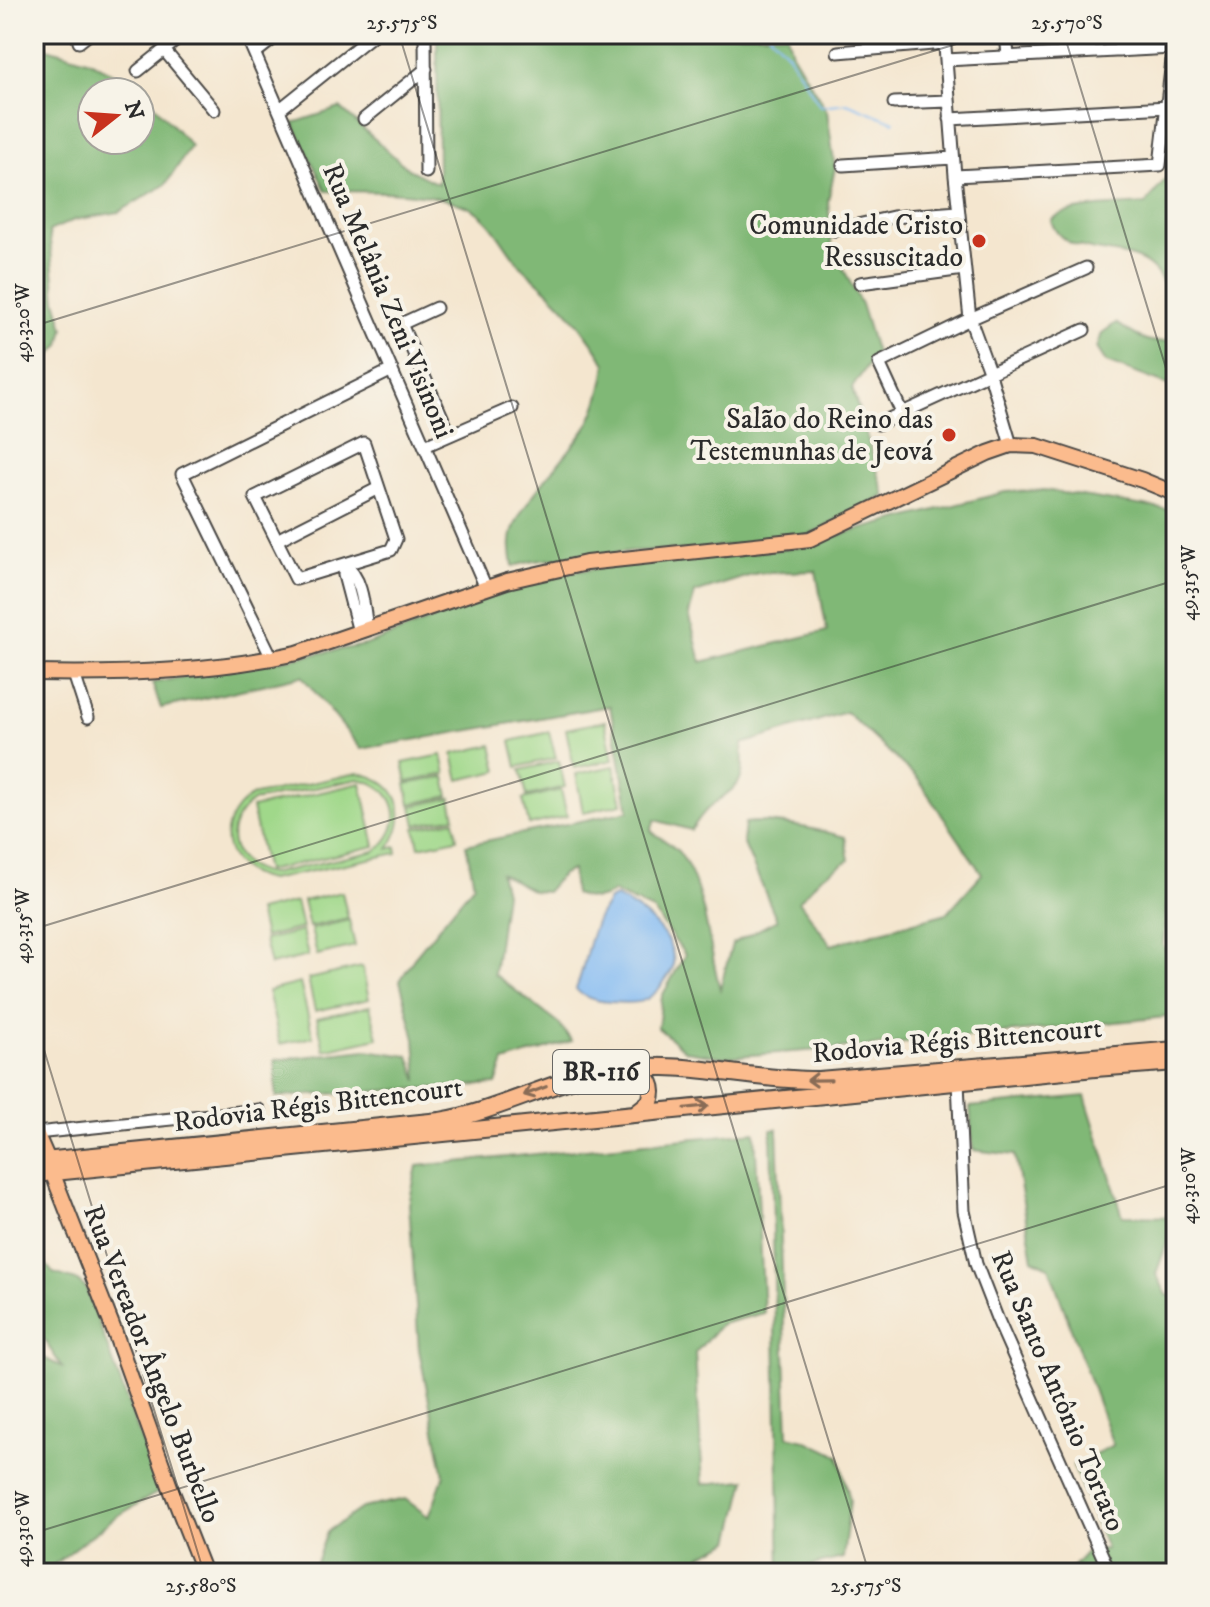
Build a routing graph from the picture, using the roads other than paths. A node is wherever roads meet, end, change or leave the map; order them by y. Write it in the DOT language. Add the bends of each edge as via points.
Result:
graph roads {
  1 [pos="184,34"];
  2 [pos="246,34"];
  3 [pos="279,34"];
  4 [pos="374,34"];
  5 [pos="425,34"];
  6 [pos="1006,34"];
  7 [pos="1062,34"];
  8 [pos="1119,34"];
  9 [pos="1175,34"];
  10 [pos="944,38"];
  11 [pos="1172,48"];
  12 [pos="164,50"];
  13 [pos="1120,51"];
  14 [pos="838,52"];
  15 [pos="255,53"];
  16 [pos="1063,53"];
  17 [pos="1008,56"];
  18 [pos="946,60"];
  19 [pos="426,69"];
  20 [pos="138,71"];
  21 [pos="949,101"];
  22 [pos="894,103"];
  23 [pos="1168,107"];
  24 [pos="214,110"];
  25 [pos="279,110"];
  26 [pos="364,119"];
  27 [pos="950,119"];
  28 [pos="953,158"];
  29 [pos="843,165"];
  30 [pos="426,172"];
  31 [pos="955,176"];
  32 [pos="958,212"];
  33 [pos="835,230"];
  34 [pos="1086,268"];
  35 [pos="964,269"];
  36 [pos="860,283"];
  37 [pos="436,308"];
  38 [pos="970,319"];
  39 [pos="1084,330"];
  40 [pos="392,370"];
  41 [pos="989,371"];
  42 [pos="512,408"];
  43 [pos="902,413"];
  44 [pos="878,424"];
  45 [pos="450,435"];
  46 [pos="1011,445"];
  47 [pos="425,446"];
  48 [pos="379,488"];
  49 [pos="1176,494"];
  50 [pos="277,540"];
  51 [pos="345,566"];
  52 [pos="486,588"];
  53 [pos="363,630"];
  54 [pos="272,658"];
  55 [pos="34,673"];
  56 [pos="74,674"];
  57 [pos="88,717"];
  58 [pos="1176,1050"];
  59 [pos="1176,1062"];
  60 [pos="637,1067"];
  61 [pos="958,1082"];
  62 [pos="259,1110"];
  63 [pos="636,1113"];
  64 [pos="35,1131"];
  65 [pos="45,1165"];
  66 [pos="34,1174"];
  67 [pos="204,1573"];
  68 [pos="1110,1573"];
  1 -- 12 [label="street"];
  2 -- 15 [label="street, Rua Melânia Zeni Visinoni"];
  3 -- 15 [label="street"];
  4 -- 25 [label="street"];
  5 -- 19 [label="street"];
  6 -- 17 [label="street"];
  7 -- 16 [label="street"];
  8 -- 13 [label="street"];
  9 -- 11 [label="street"];
  10 -- 14 [label="street"];
  10 -- 18 [label="street"];
  11 -- 13 [label="street"];
  11 -- 23 [label="street"];
  12 -- 20 [label="street"];
  12 -- 24 [label="street"];
  13 -- 16 [label="street"];
  15 -- 25 [label="street, Rua Melânia Zeni Visinoni"];
  16 -- 17 [label="street"];
  17 -- 18 [label="street"];
  18 -- 21 [label="street"];
  19 -- 26 [label="street"];
  19 -- 30 [label="street"];
  21 -- 22 [label="street"];
  21 -- 27 [label="street"];
  23 -- 27 [label="street"];
  23 -- 31 [label="street" via="1160,165"];
  25 -- 40 [label="street, Rua Melânia Zeni Visinoni"];
  27 -- 28 [label="street"];
  28 -- 29 [label="street"];
  28 -- 31 [label="street"];
  31 -- 32 [label="street"];
  32 -- 33 [label="street" via="893,217"];
  32 -- 35 [label="street"];
  34 -- 38 [label="street"];
  35 -- 36 [label="street"];
  35 -- 38 [label="street"];
  37 -- 45 [label="street" via="401,324"];
  38 -- 41 [label="street"];
  38 -- 43 [label="street" via="879,363"];
  39 -- 41 [label="street"];
  40 -- 47 [label="street, Rua Melânia Zeni Visinoni"];
  40 -- 54 [label="street" via="182,474"];
  41 -- 43 [label="street"];
  41 -- 46 [label="street"];
  42 -- 45 [label="street"];
  43 -- 44 [label="street"];
  45 -- 47 [label="street"];
  46 -- 49 [label="main road" via="1046,449"];
  46 -- 52 [label="main road" via="810,539 571,565"];
  47 -- 52 [label="street, Rua Melânia Zeni Visinoni"];
  48 -- 50 [label="street"];
  48 -- 50 [label="street" via="364,443 255,497"];
  48 -- 51 [label="street" via="395,546"];
  50 -- 51 [label="street" via="296,579"];
  51 -- 53 [label="street"];
  52 -- 53 [label="main road"];
  53 -- 54 [label="main road"];
  54 -- 56 [label="main road"];
  55 -- 56 [label="main road"];
  56 -- 57 [label="street"];
  58 -- 60 [label="highway, Rodovia Régis Bittencourt / BR-116, one-way" via="819,1080"];
  59 -- 61 [label="highway, Rodovia Régis Bittencourt / BR-116"];
  60 -- 63 [label="highway" via="653,1088 650,1102"];
  60 -- 65 [label="highway, Rodovia Régis Bittencourt / BR-116, one-way" via="571,1079 440,1121"];
  63 -- 61 [label="highway, Rodovia Régis Bittencourt / BR-116, one-way"];
  61 -- 68 [label="street, Rua Santo Antônio Tortato" via="964,1211 976,1264"];
  62 -- 64 [label="street"];
  63 -- 65 [label="highway, Rodovia Régis Bittencourt / BR-116"];
  64 -- 65 [label="main road, Rua Vereador Ângelo Burbello"];
  65 -- 66 [label="highway, Rodovia Régis Bittencourt / BR-116"];
  65 -- 67 [label="main road, Rua Vereador Ângelo Burbello" via="115,1333"];
}
